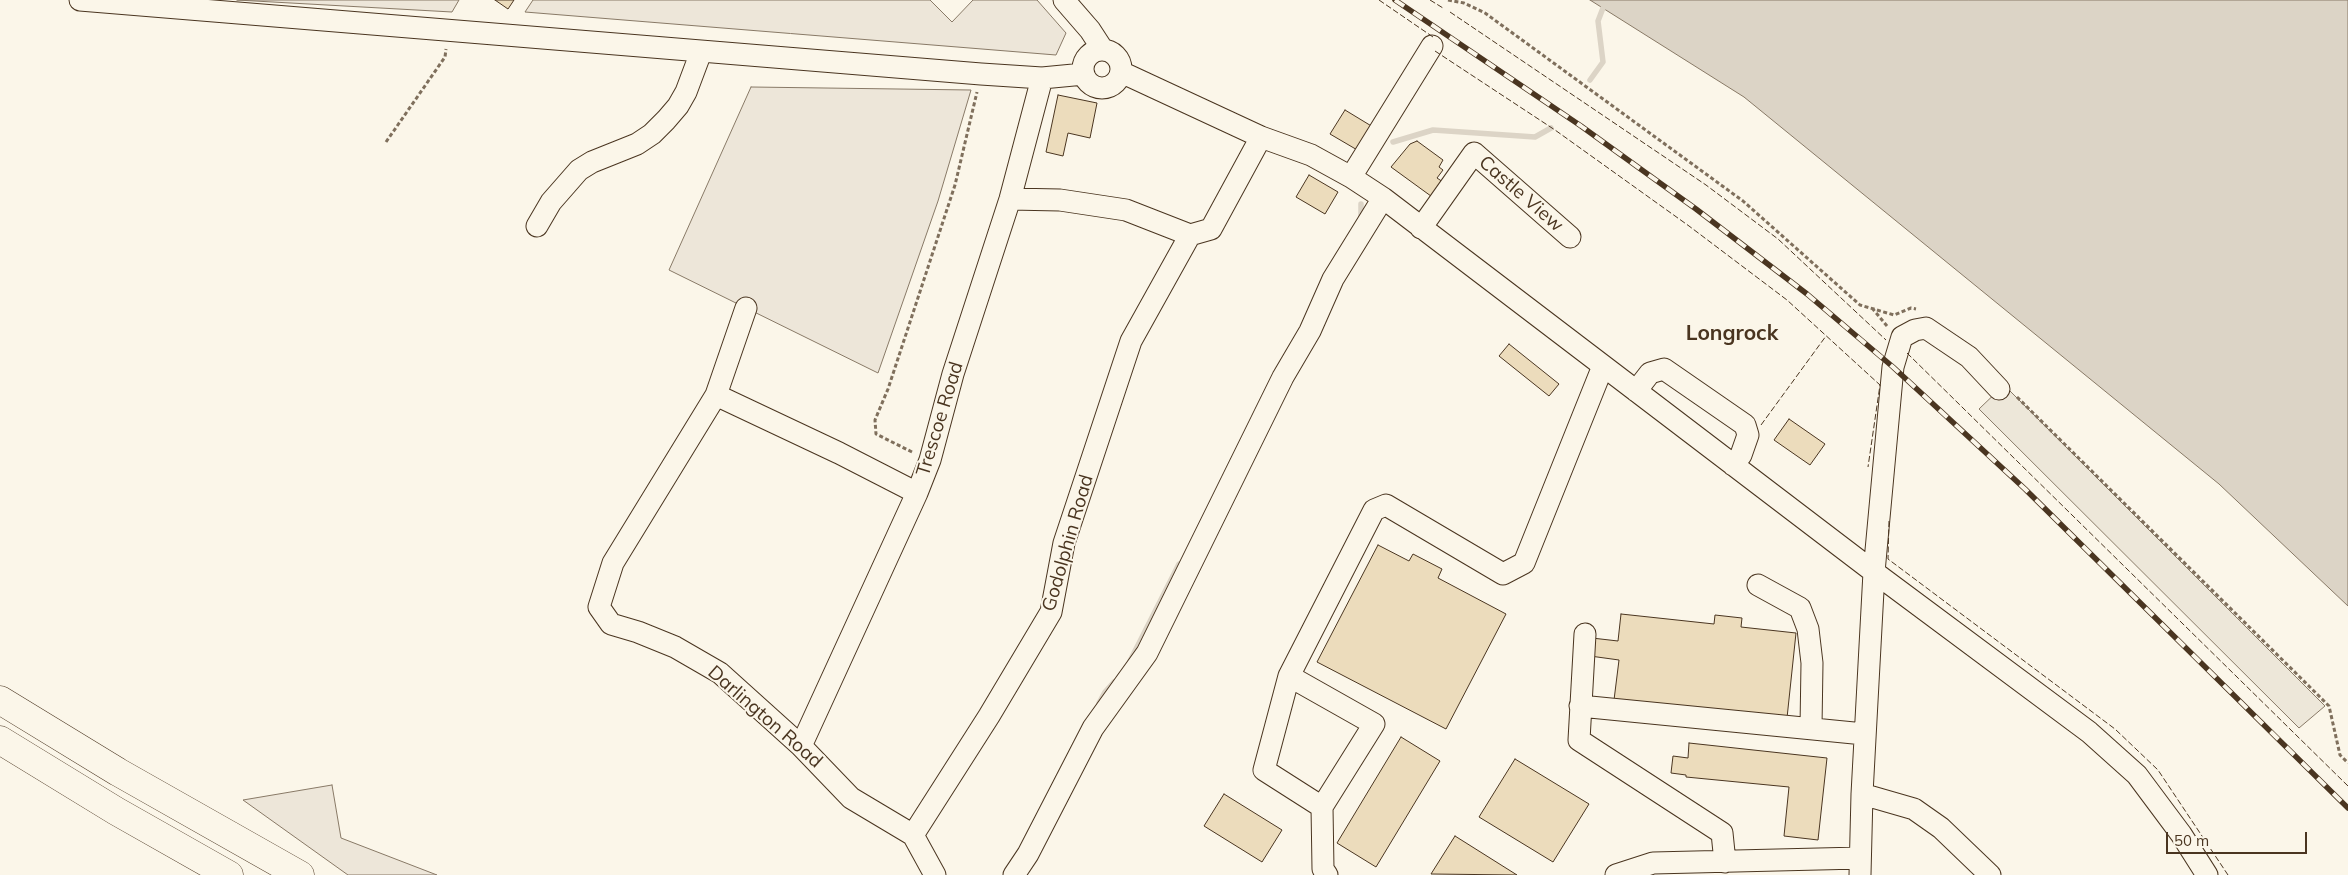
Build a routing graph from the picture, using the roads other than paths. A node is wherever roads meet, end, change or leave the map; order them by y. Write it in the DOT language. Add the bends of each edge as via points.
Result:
graph roads {
  1 [pos="80,0"];
  2 [pos="1064,0"];
  3 [pos="1432,46"];
  4 [pos="1103,50"];
  5 [pos="701,52"];
  6 [pos="1121,72"];
  7 [pos="1084,74"];
  8 [pos="1042,78"];
  9 [pos="1261,137"];
  10 [pos="1351,177"];
  11 [pos="1383,198"];
  12 [pos="1010,199"];
  13 [pos="537,226"];
  14 [pos="1420,228"];
  15 [pos="1190,235"];
  16 [pos="1570,237"];
  17 [pos="746,308"];
  18 [pos="1603,366"];
  19 [pos="2005,390"];
  20 [pos="1636,391"];
  21 [pos="716,395"];
  22 [pos="1733,464"];
  23 [pos="917,493"];
  24 [pos="1874,572"];
  25 [pos="1758,585"];
  26 [pos="1585,634"];
  27 [pos="1289,676"];
  28 [pos="0,700"];
  29 [pos="1580,706"];
  30 [pos="1811,727"];
  31 [pos="1864,734"];
  32 [pos="0,740"];
  33 [pos="801,746"];
  34 [pos="1862,794"];
  35 [pos="1322,807"];
  36 [pos="913,835"];
  37 [pos="1725,862"];
  38 [pos="1860,867"];
  39 [pos="1780,868"];
  40 [pos="229,875"];
  41 [pos="300,875"];
  42 [pos="935,875"];
  43 [pos="1014,875"];
  44 [pos="1327,875"];
  45 [pos="1616,875"];
  46 [pos="1990,875"];
  47 [pos="2207,875"];
  1 -- 5 [label="street"];
  2 -- 4 [label="street"];
  3 -- 10 [label="street"];
  4 -- 6 [label="street" via="1115,55"];
  4 -- 7 [label="street" via="1089,56"];
  5 -- 8 [label="street"];
  5 -- 13 [label="street" via="686,92 666,120 636,144 579,170 551,202"];
  6 -- 7 [label="street" via="1115,84 1103,88 1090,84"];
  6 -- 9 [label="street"];
  7 -- 8 [label="street"];
  8 -- 12 [label="street, Trescoe Road"];
  9 -- 10 [label="street" via="1311,155"];
  9 -- 15 [label="street" via="1211,229"];
  10 -- 11 [label="street"];
  11 -- 14 [label="street"];
  11 -- 43 [label="street" via="1333,279 1310,331 1283,377 1147,652 1093,728"];
  12 -- 15 [label="street" via="1060,200 1126,210"];
  12 -- 23 [label="street, Trescoe Road"];
  14 -- 16 [label="street, Castle View" via="1474,154"];
  14 -- 18 [label="street"];
  15 -- 36 [label="street, Godolphin Road" via="1131,342 1064,543 1051,612"];
  17 -- 21 [label="street, Darlington Road"];
  18 -- 20 [label="street"];
  18 -- 27 [label="street" via="1524,563 1503,574 1386,505 1374,510"];
  19 -- 24 [label="street" via="1969,357 1926,328 1902,336 1893,367"];
  20 -- 22 [label="street"];
  20 -- 22 [label="street" via="1650,373 1664,369 1745,426 1748,435 1741,455"];
  21 -- 23 [label="street"];
  21 -- 33 [label="street, Darlington Road" via="613,563 599,606 611,624 675,647 720,673"];
  22 -- 24 [label="street"];
  23 -- 33 [label="street, Trescoe Road"];
  24 -- 31 [label="street"];
  24 -- 47 [label="street" via="2089,732 2137,775"];
  25 -- 30 [label="street" via="1800,608 1808,629 1812,663"];
  26 -- 29 [label="street"];
  27 -- 35 [label="street" via="1264,770"];
  27 -- 35 [label="street" via="1374,724"];
  28 -- 41 [label="highway" via="118,772"];
  29 -- 30 [label="street"];
  29 -- 37 [label="street" via="1579,740 1722,833"];
  30 -- 31 [label="street"];
  31 -- 34 [label="street"];
  32 -- 40 [label="highway"];
  33 -- 36 [label="street, Darlington Road" via="851,798"];
  34 -- 38 [label="street"];
  34 -- 46 [label="street" via="1914,809 1941,828"];
  35 -- 44 [label="street" via="1323,870"];
  36 -- 42 [label="street"];
  37 -- 39 [label="street"];
  37 -- 45 [label="street" via="1653,863"];
  38 -- 39 [label="street"];
}
